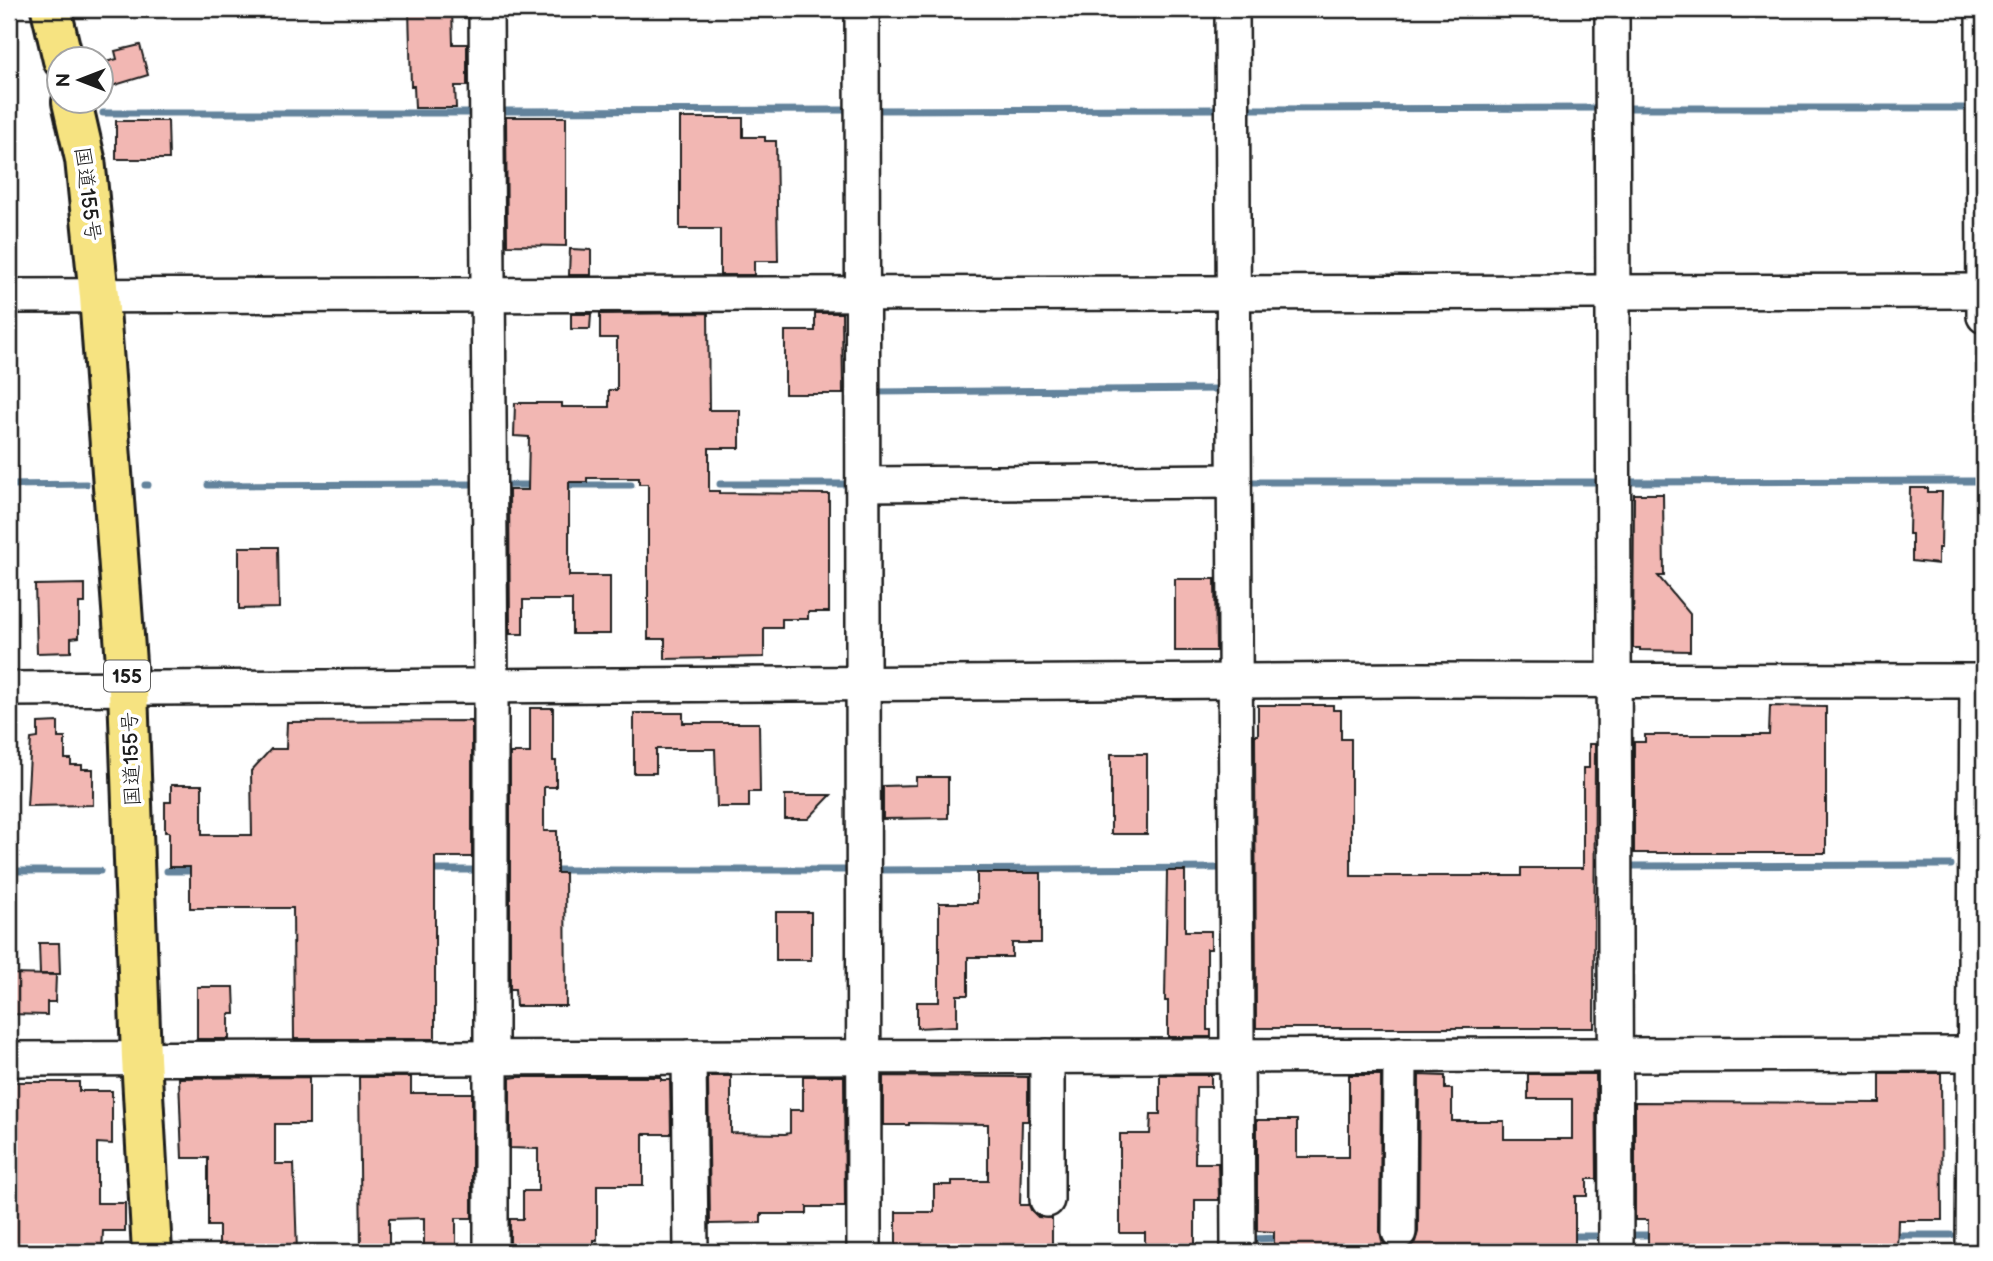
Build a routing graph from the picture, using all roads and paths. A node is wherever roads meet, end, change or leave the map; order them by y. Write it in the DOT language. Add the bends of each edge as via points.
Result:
graph roads {
  1 [pos="51,9"];
  2 [pos="486,9"];
  3 [pos="862,9"];
  4 [pos="1232,9"];
  5 [pos="1612,9"];
  6 [pos="1983,9"];
  7 [pos="60,46"];
  8 [pos="75,116"];
  9 [pos="1984,291"];
  10 [pos="1613,292"];
  11 [pos="1232,293"];
  12 [pos="862,294"];
  13 [pos="488,295"];
  14 [pos="9,296"];
  15 [pos="99,296"];
  16 [pos="1984,316"];
  17 [pos="1234,481"];
  18 [pos="863,484"];
  19 [pos="1615,679"];
  20 [pos="1235,681"];
  21 [pos="1981,681"];
  22 [pos="863,683"];
  23 [pos="491,686"];
  24 [pos="9,689"];
  25 [pos="128,690"];
  26 [pos="1975,1054"];
  27 [pos="1400,1055"];
  28 [pos="1616,1055"];
  29 [pos="864,1056"];
  30 [pos="1047,1056"];
  31 [pos="1237,1056"];
  32 [pos="491,1057"];
  33 [pos="689,1057"];
  34 [pos="141,1058"];
  35 [pos="9,1059"];
  36 [pos="1047,1200"];
  37 [pos="1389,1242"];
  38 [pos="152,1252"];
  39 [pos="491,1252"];
  40 [pos="691,1252"];
  41 [pos="864,1252"];
  42 [pos="1238,1252"];
  43 [pos="1616,1252"];
  44 [pos="1973,1252"];
  1 -- 7 [label="highway"];
  2 -- 13 [label="street"];
  3 -- 12 [label="street"];
  4 -- 11 [label="street"];
  5 -- 10 [label="street"];
  6 -- 9 [label="street"];
  8 -- 15 [label="highway, 国道155号 / 155" via="85,159"];
  9 -- 10 [label="street"];
  9 -- 16 [label="street"];
  10 -- 11 [label="street"];
  10 -- 19 [label="street"];
  11 -- 12 [label="street"];
  11 -- 17 [label="street"];
  12 -- 13 [label="street"];
  12 -- 18 [label="street"];
  13 -- 15 [label="street"];
  13 -- 23 [label="street"];
  14 -- 15 [label="street"];
  15 -- 25 [label="highway, 国道155号 / 155"];
  17 -- 18 [label="street"];
  17 -- 20 [label="street"];
  18 -- 22 [label="street"];
  19 -- 20 [label="street"];
  19 -- 21 [label="street"];
  19 -- 28 [label="street"];
  20 -- 22 [label="street"];
  20 -- 31 [label="street"];
  21 -- 26 [label="street"];
  22 -- 23 [label="street"];
  22 -- 29 [label="street"];
  23 -- 25 [label="street"];
  23 -- 32 [label="street"];
  24 -- 25 [label="street"];
  25 -- 34 [label="highway, 国道155号 / 155"];
  26 -- 28 [label="street"];
  26 -- 44 [label="street"];
  27 -- 28 [label="street"];
  27 -- 31 [label="street"];
  27 -- 37 [label="street"];
  28 -- 43 [label="street"];
  29 -- 30 [label="street"];
  29 -- 33 [label="street"];
  29 -- 41 [label="street"];
  30 -- 31 [label="street"];
  30 -- 36 [label="street"];
  31 -- 42 [label="street"];
  32 -- 33 [label="street"];
  32 -- 34 [label="street"];
  32 -- 39 [label="street"];
  33 -- 40 [label="street"];
  34 -- 35 [label="street"];
  34 -- 38 [label="highway, 国道155号 / 155"];
}
